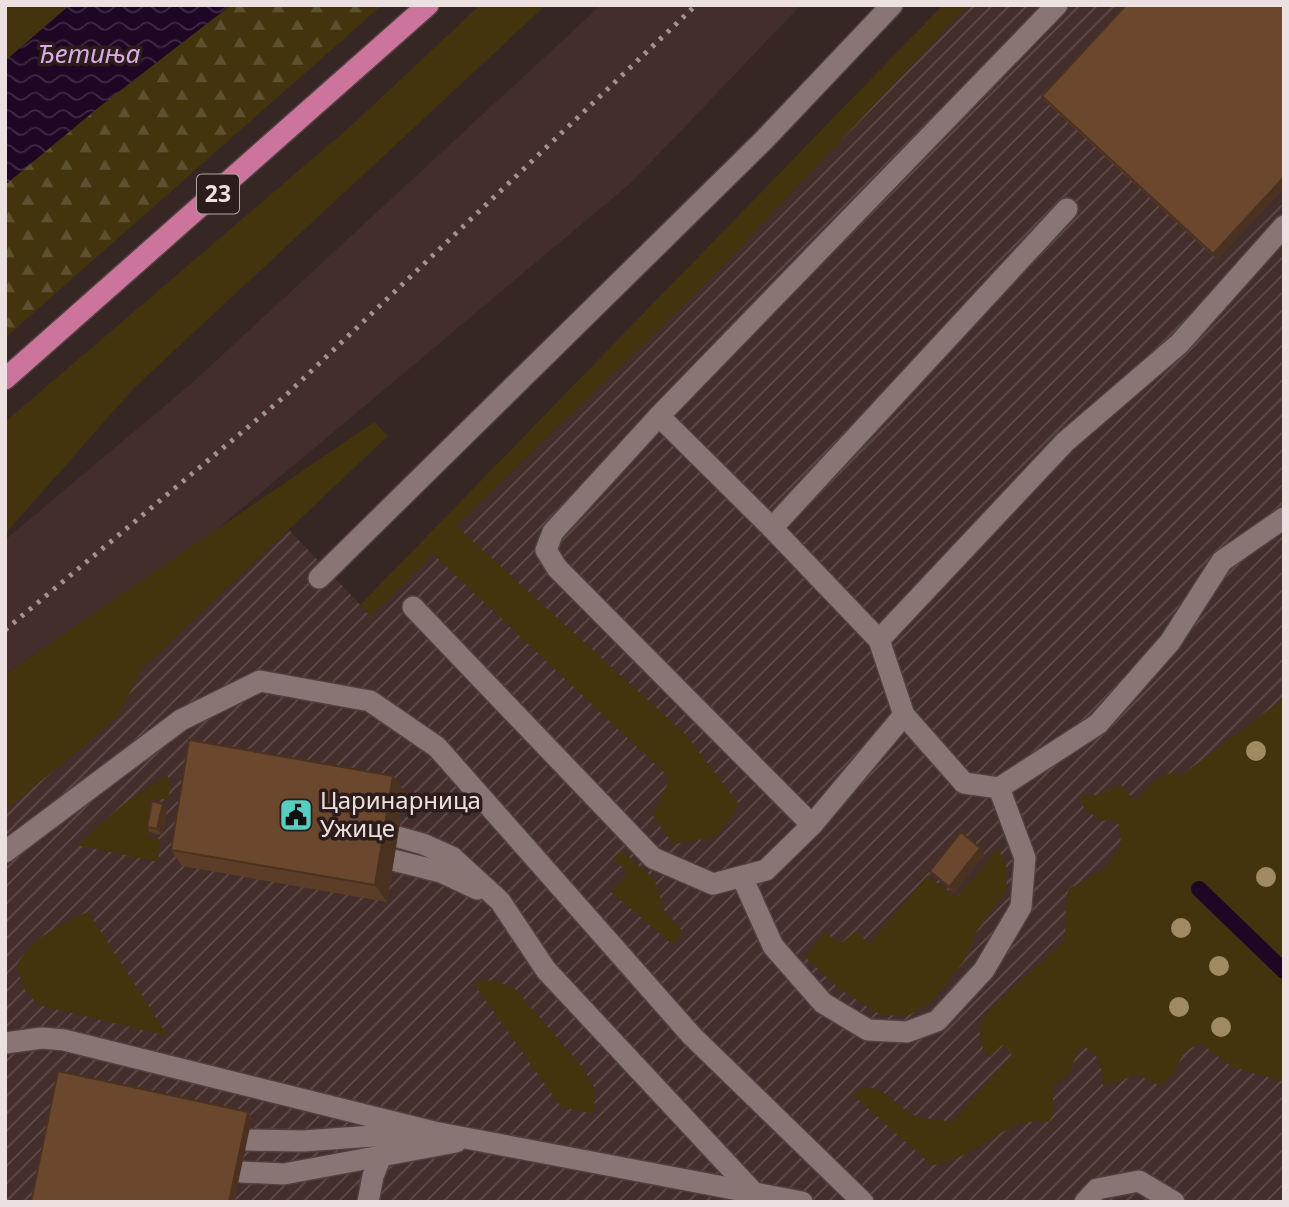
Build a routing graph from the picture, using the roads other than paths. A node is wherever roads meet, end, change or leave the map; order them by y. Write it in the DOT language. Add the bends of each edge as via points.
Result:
graph roads {
  1 [pos="428,5"];
  2 [pos="892,5"];
  3 [pos="1057,5"];
  4 [pos="1068,209"];
  5 [pos="1284,226"];
  6 [pos="5,379"];
  7 [pos="659,416"];
  8 [pos="1284,518"];
  9 [pos="772,528"];
  10 [pos="320,578"];
  11 [pos="413,607"];
  12 [pos="879,640"];
  13 [pos="904,715"];
  14 [pos="999,788"];
  15 [pos="812,825"];
  16 [pos="397,837"];
  17 [pos="5,852"];
  18 [pos="393,860"];
  19 [pos="742,877"];
  20 [pos="500,901"];
  21 [pos="5,1043"];
  22 [pos="434,1132"];
  23 [pos="247,1140"];
  24 [pos="477,1140"];
  25 [pos="381,1156"];
  26 [pos="241,1172"];
  27 [pos="755,1194"];
  28 [pos="368,1202"];
  29 [pos="802,1202"];
  30 [pos="863,1202"];
  31 [pos="1085,1202"];
  32 [pos="1174,1202"];
  1 -- 6 [label="main road, 23"];
  2 -- 10 [label="lane" via="754,150"];
  3 -- 7 [label="lane"];
  4 -- 9 [label="lane"];
  5 -- 12 [label="lane" via="1179,344 1065,442"];
  7 -- 9 [label="lane"];
  7 -- 15 [label="lane" via="553,532 546,550 557,568"];
  8 -- 14 [label="lane" via="1222,561 1170,642 1098,724"];
  9 -- 12 [label="lane"];
  11 -- 19 [label="lane" via="653,858 713,884"];
  12 -- 13 [label="lane"];
  13 -- 14 [label="lane" via="964,783"];
  13 -- 15 [label="lane"];
  14 -- 19 [label="lane" via="1025,858 1021,907 984,970 937,1021 907,1032 868,1030 823,1003 773,946"];
  15 -- 19 [label="lane" via="766,870"];
  16 -- 20 [label="lane" via="452,857"];
  17 -- 30 [label="lane" via="181,720 260,681 370,701 437,747 692,1036"];
  18 -- 20 [label="lane" via="441,872"];
  20 -- 27 [label="lane" via="546,970"];
  21 -- 22 [label="lane" via="64,1040"];
  22 -- 23 [label="lane"];
  22 -- 24 [label="lane"];
  24 -- 25 [label="lane"];
  24 -- 27 [label="lane"];
  25 -- 26 [label="lane" via="284,1174"];
  25 -- 28 [label="lane"];
  27 -- 29 [label="lane"];
  31 -- 32 [label="lane" via="1097,1189 1139,1181"];
}
